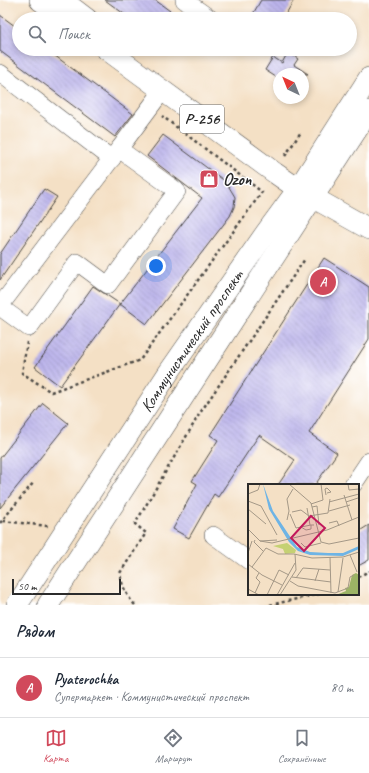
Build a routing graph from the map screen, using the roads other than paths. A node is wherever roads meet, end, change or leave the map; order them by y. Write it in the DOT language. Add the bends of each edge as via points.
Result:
graph roads {
  1 [pos="40,0"];
  2 [pos="62,0"];
  3 [pos="184,0"];
  4 [pos="56,12"];
  5 [pos="78,12"];
  6 [pos="201,12"];
  7 [pos="116,56"];
  8 [pos="136,56"];
  9 [pos="0,73"];
  10 [pos="369,78"];
  11 [pos="163,90"];
  12 [pos="369,112"];
  13 [pos="116,154"];
  14 [pos="308,188"];
  15 [pos="369,218"];
  16 [pos="369,229"];
  17 [pos="0,306"];
  18 [pos="369,461"];
  19 [pos="354,484"];
  20 [pos="214,535"];
  21 [pos="248,559"];
  22 [pos="17,605"];
  23 [pos="48,605"];
  1 -- 4 [label="main road"];
  2 -- 5 [label="main road"];
  3 -- 6 [label="lane"];
  7 -- 11 [label="main road, Р-256"];
  8 -- 14 [label="main road, Р-256"];
  9 -- 13 [label="lane"];
  10 -- 14 [label="main road, Коммунистический проспект"];
  11 -- 13 [label="lane"];
  11 -- 14 [label="main road, Р-256"];
  12 -- 14 [label="main road, Коммунистический проспект"];
  13 -- 17 [label="lane"];
  13 -- 17 [label="lane" via="177,191 108,285 77,262 29,328"];
  14 -- 15 [label="main road, Р-256"];
  14 -- 16 [label="main road, Р-256"];
  14 -- 22 [label="main road, Коммунистический проспект" via="265,234 169,372"];
  14 -- 23 [label="main road, Коммунистический проспект"];
  18 -- 19 [label="lane"];
  20 -- 21 [label="lane"];
}
